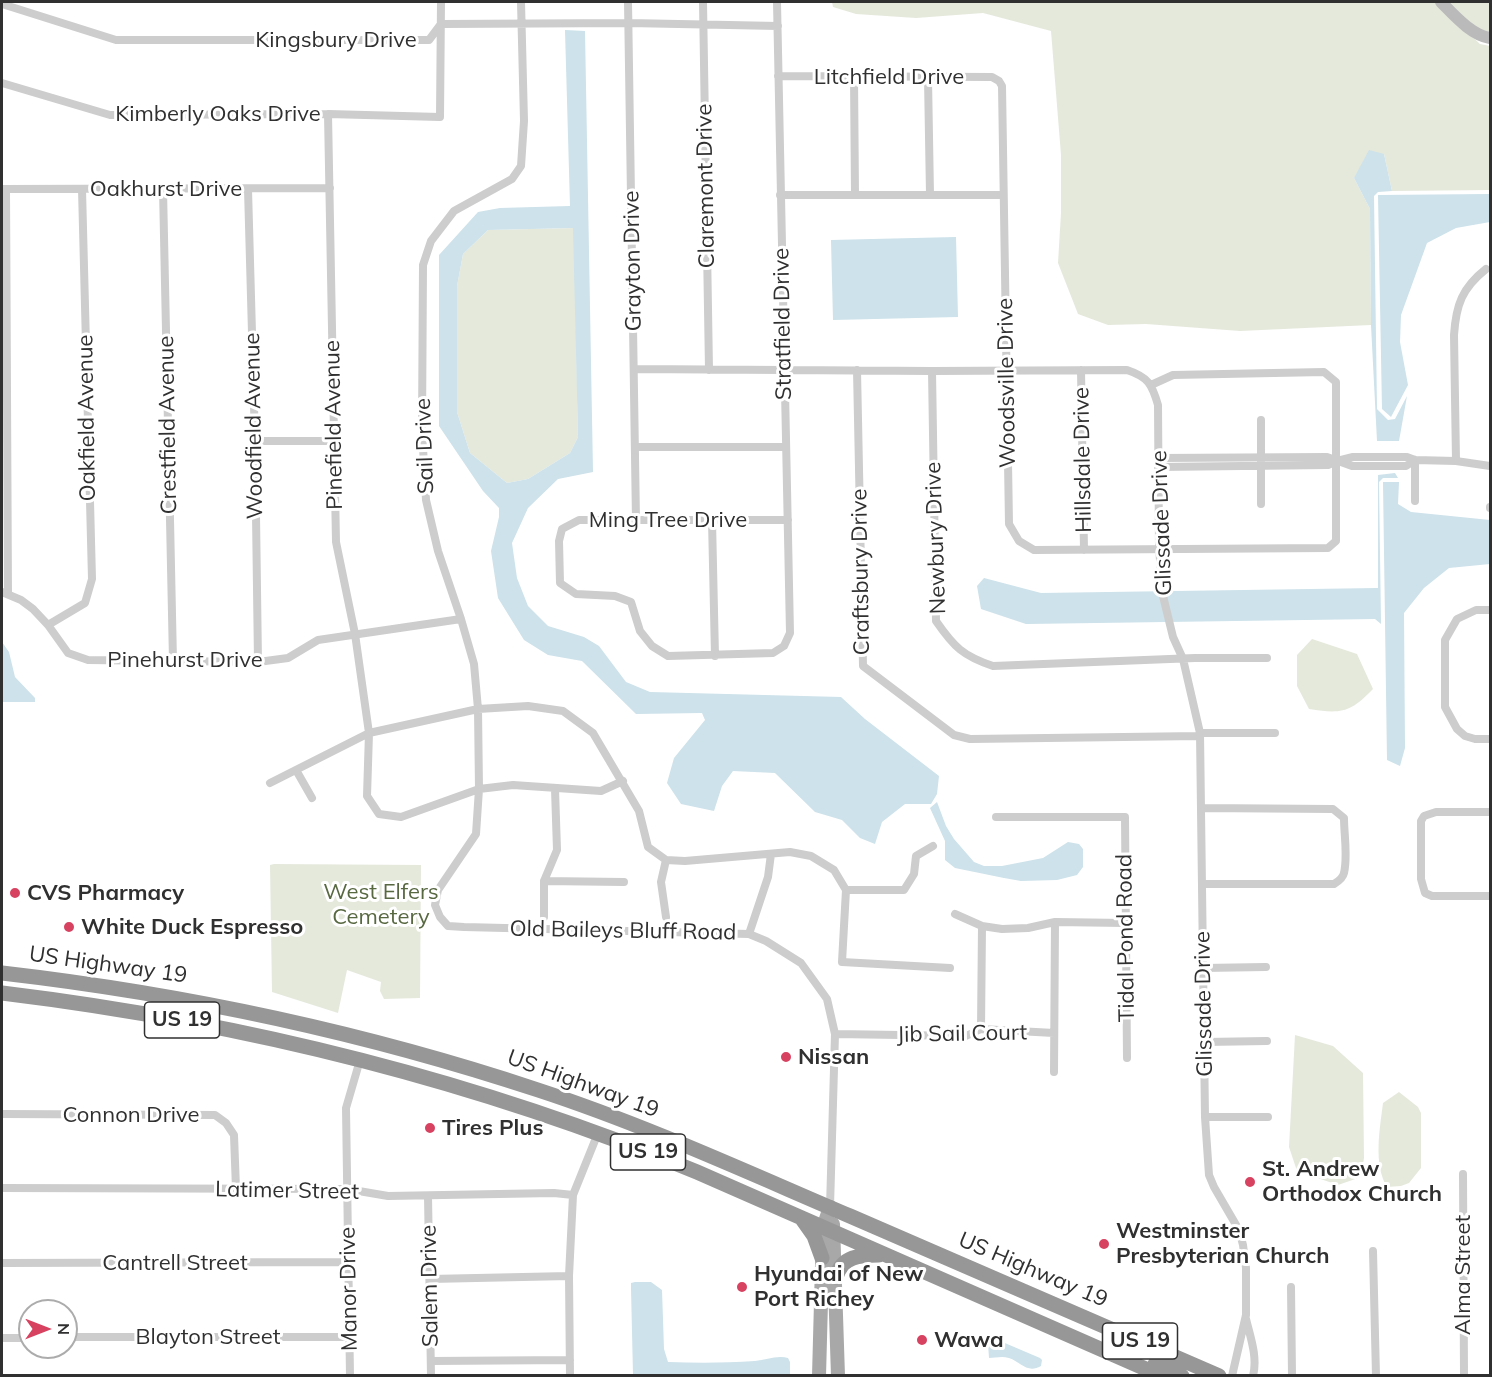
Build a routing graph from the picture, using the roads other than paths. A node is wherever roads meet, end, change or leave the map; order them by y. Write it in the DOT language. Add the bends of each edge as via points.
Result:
graph roads {
  1 [pos="441,2"];
  2 [pos="521,2"];
  3 [pos="628,2"];
  4 [pos="703,2"];
  5 [pos="777,2"];
  6 [pos="1441,2"];
  7 [pos="2,4"];
  8 [pos="628,23"];
  9 [pos="441,24"];
  10 [pos="521,24"];
  11 [pos="704,25"];
  12 [pos="778,26"];
  13 [pos="1491,38"];
  14 [pos="778,76"];
  15 [pos="854,76"];
  16 [pos="928,78"];
  17 [pos="999,81"];
  18 [pos="2,83"];
  19 [pos="328,114"];
  20 [pos="330,188"];
  21 [pos="4,189"];
  22 [pos="82,189"];
  23 [pos="163,189"];
  24 [pos="248,189"];
  25 [pos="780,195"];
  26 [pos="855,195"];
  27 [pos="930,195"];
  28 [pos="1003,195"];
  29 [pos="1486,269"];
  30 [pos="634,369"];
  31 [pos="709,370"];
  32 [pos="784,370"];
  33 [pos="857,370"];
  34 [pos="1006,370"];
  35 [pos="1081,370"];
  36 [pos="932,371"];
  37 [pos="1151,385"];
  38 [pos="1261,420"];
  39 [pos="255,441"];
  40 [pos="335,441"];
  41 [pos="636,447"];
  42 [pos="785,447"];
  43 [pos="1415,460"];
  44 [pos="1336,461"];
  45 [pos="1456,461"];
  46 [pos="1158,462"];
  47 [pos="1261,462"];
  48 [pos="1491,466"];
  49 [pos="1415,501"];
  50 [pos="1261,504"];
  51 [pos="712,520"];
  52 [pos="788,520"];
  53 [pos="636,521"];
  54 [pos="1159,548"];
  55 [pos="1084,550"];
  56 [pos="5,593"];
  57 [pos="1491,610"];
  58 [pos="461,619"];
  59 [pos="48,625"];
  60 [pos="355,634"];
  61 [pos="715,656"];
  62 [pos="1267,658"];
  63 [pos="1183,659"];
  64 [pos="173,661"];
  65 [pos="258,662"];
  66 [pos="478,709"];
  67 [pos="369,733"];
  68 [pos="1275,733"];
  69 [pos="1200,734"];
  70 [pos="1491,739"];
  71 [pos="296,770"];
  72 [pos="623,781"];
  73 [pos="270,783"];
  74 [pos="479,789"];
  75 [pos="555,789"];
  76 [pos="312,798"];
  77 [pos="1201,808"];
  78 [pos="1491,812"];
  79 [pos="996,817"];
  80 [pos="933,846"];
  81 [pos="771,854"];
  82 [pos="666,860"];
  83 [pos="544,881"];
  84 [pos="624,882"];
  85 [pos="1202,884"];
  86 [pos="846,890"];
  87 [pos="1491,896"];
  88 [pos="955,914"];
  89 [pos="440,917"];
  90 [pos="544,917"];
  91 [pos="666,918"];
  92 [pos="1055,922"];
  93 [pos="1125,923"];
  94 [pos="982,926"];
  95 [pos="749,934"];
  96 [pos="1266,966"];
  97 [pos="950,968"];
  98 [pos="1203,968"];
  99 [pos="2,973"];
  100 [pos="2,993"];
  101 [pos="981,1029"];
  102 [pos="235,1030"];
  103 [pos="1054,1033"];
  104 [pos="835,1034"];
  105 [pos="363,1038"];
  106 [pos="1267,1041"];
  107 [pos="1205,1042"];
  108 [pos="1127,1058"];
  109 [pos="360,1060"];
  110 [pos="470,1068"];
  111 [pos="1054,1072"];
  112 [pos="2,1114"];
  113 [pos="1205,1117"];
  114 [pos="1268,1117"];
  115 [pos="598,1133"];
  116 [pos="1463,1174"];
  117 [pos="2,1188"];
  118 [pos="236,1189"];
  119 [pos="347,1189"];
  120 [pos="573,1195"];
  121 [pos="428,1196"];
  122 [pos="830,1207"];
  123 [pos="800,1217"];
  124 [pos="829,1230"];
  125 [pos="1373,1251"];
  126 [pos="884,1255"];
  127 [pos="822,1258"];
  128 [pos="349,1262"];
  129 [pos="2,1263"];
  130 [pos="569,1276"];
  131 [pos="836,1277"];
  132 [pos="430,1279"];
  133 [pos="1291,1287"];
  134 [pos="1246,1315"];
  135 [pos="78,1337"];
  136 [pos="350,1337"];
  137 [pos="2,1338"];
  138 [pos="18,1338"];
  139 [pos="1112,1352"];
  140 [pos="570,1360"];
  141 [pos="431,1361"];
  142 [pos="350,1376"];
  143 [pos="431,1376"];
  144 [pos="570,1376"];
  145 [pos="819,1376"];
  146 [pos="838,1376"];
  147 [pos="1162,1376"];
  148 [pos="1182,1376"];
  149 [pos="1219,1376"];
  150 [pos="1232,1376"];
  151 [pos="1253,1376"];
  152 [pos="1292,1376"];
  153 [pos="1376,1376"];
  154 [pos="1464,1376"];
  1 -- 9 [label="street"];
  2 -- 10 [label="street, Sail Drive"];
  3 -- 8 [label="street, Grayton Drive"];
  4 -- 11 [label="street, Claremont Drive"];
  5 -- 12 [label="street, Stratfield Drive"];
  6 -- 13 [label="street" via="1483,37"];
  7 -- 9 [label="street, Kingsbury Drive" via="116,40 429,40"];
  8 -- 10 [label="street, Kingsbury Drive"];
  8 -- 11 [label="street, Kingsbury Drive"];
  8 -- 30 [label="street, Grayton Drive"];
  9 -- 10 [label="street, Kingsbury Drive"];
  9 -- 19 [label="street, Kimberly Oaks Drive" via="440,117"];
  10 -- 58 [label="street, Sail Drive" via="521,166 512,179 454,211 431,241 423,265 422,430 426,500"];
  11 -- 12 [label="street, Kingsbury Drive"];
  11 -- 31 [label="street, Claremont Drive"];
  12 -- 14 [label="street, Stratfield Drive"];
  14 -- 15 [label="street, Litchfield Drive"];
  14 -- 25 [label="street, Stratfield Drive"];
  15 -- 16 [label="street, Litchfield Drive"];
  15 -- 26 [label="street"];
  16 -- 17 [label="street, Litchfield Drive" via="992,77"];
  16 -- 27 [label="street"];
  17 -- 28 [label="street, Woodsville Drive"];
  18 -- 19 [label="street, Kimberly Oaks Drive" via="110,115"];
  19 -- 20 [label="street, Pinefield Avenue"];
  20 -- 24 [label="street, Oakhurst Drive"];
  20 -- 40 [label="street, Pinefield Avenue"];
  21 -- 22 [label="street, Oakhurst Drive"];
  21 -- 56 [label="street"];
  22 -- 23 [label="street, Oakhurst Drive"];
  22 -- 59 [label="street, Oakfield Avenue" via="92,579 85,603"];
  23 -- 24 [label="street, Oakhurst Drive"];
  23 -- 64 [label="street, Crestfield Avenue"];
  24 -- 39 [label="street, Woodfield Avenue"];
  25 -- 26 [label="street"];
  25 -- 32 [label="street, Stratfield Drive"];
  26 -- 27 [label="street"];
  27 -- 28 [label="street"];
  28 -- 34 [label="street, Woodsville Drive"];
  29 -- 45 [label="street" via="1472,280 1456,314"];
  30 -- 31 [label="street"];
  30 -- 41 [label="street, Grayton Drive"];
  31 -- 32 [label="street"];
  32 -- 33 [label="street"];
  32 -- 42 [label="street, Stratfield Drive"];
  33 -- 36 [label="street"];
  33 -- 69 [label="street, Craftsbury Drive" via="863,666 954,735 970,738"];
  34 -- 35 [label="street"];
  34 -- 36 [label="street"];
  34 -- 55 [label="street, Woodsville Drive" via="1009,524 1018,541 1034,550"];
  35 -- 37 [label="street" via="1127,370 1141,375"];
  35 -- 55 [label="street, Hillsdale Drive"];
  36 -- 63 [label="street, Newbury Drive" via="936,621 950,641 971,659 993,666"];
  37 -- 44 [label="street, Woodsville Drive" via="1173,375 1324,372 1336,382"];
  37 -- 46 [label="street, Glissade Drive" via="1158,405"];
  38 -- 47 [label="street"];
  39 -- 40 [label="street"];
  39 -- 65 [label="street, Woodfield Avenue"];
  40 -- 60 [label="street, Pinefield Avenue" via="336,542"];
  41 -- 42 [label="street"];
  41 -- 53 [label="street, Grayton Drive"];
  42 -- 52 [label="street, Stratfield Drive"];
  43 -- 44 [label="street" via="1353,457"];
  43 -- 45 [label="street"];
  43 -- 49 [label="street"];
  44 -- 47 [label="street" via="1328,458"];
  44 -- 54 [label="street, Woodsville Drive" via="1336,541 1328,548"];
  45 -- 48 [label="street"];
  46 -- 47 [label="street"];
  46 -- 54 [label="street, Glissade Drive"];
  47 -- 50 [label="street"];
  51 -- 52 [label="street, Ming Tree Drive"];
  51 -- 53 [label="street, Ming Tree Drive"];
  51 -- 61 [label="street"];
  52 -- 61 [label="street, Stratfield Drive" via="789,633 784,646 773,653"];
  53 -- 61 [label="street, Ming Tree Drive" via="579,520 562,529 560,583 576,594 615,596 631,602 640,631 652,646 668,656"];
  54 -- 55 [label="street, Woodsville Drive"];
  54 -- 63 [label="street, Glissade Drive" via="1167,616"];
  56 -- 59 [label="street, Pinehurst Drive" via="27,604"];
  57 -- 70 [label="street" via="1476,610 1457,619 1444,640 1444,707 1457,729 1475,740"];
  58 -- 60 [label="street, Pinehurst Drive"];
  58 -- 66 [label="street, Sail Drive" via="474,664"];
  59 -- 64 [label="street, Pinehurst Drive" via="68,653 88,660"];
  60 -- 65 [label="street, Pinehurst Drive" via="318,640 288,658"];
  60 -- 67 [label="street, Pinefield Avenue"];
  62 -- 63 [label="street, Newbury Drive"];
  63 -- 69 [label="street, Glissade Drive"];
  64 -- 65 [label="street, Pinehurst Drive"];
  66 -- 67 [label="street"];
  66 -- 72 [label="street" via="528,706 563,711 593,733"];
  66 -- 74 [label="street, Sail Drive"];
  67 -- 71 [label="street"];
  67 -- 74 [label="street, Pinefield Avenue" via="367,796 379,814 401,817"];
  68 -- 69 [label="street"];
  69 -- 77 [label="street, Glissade Drive"];
  71 -- 73 [label="street"];
  71 -- 76 [label="street"];
  72 -- 75 [label="street, Pinefield Avenue" via="601,791"];
  72 -- 82 [label="street" via="639,811 648,847"];
  74 -- 75 [label="street, Pinefield Avenue" via="513,785"];
  74 -- 89 [label="street, Sail Drive" via="476,834 438,890 435,905"];
  75 -- 83 [label="street" via="557,850"];
  77 -- 85 [label="street, Glissade Drive"];
  77 -- 85 [label="street" via="1333,809 1344,818 1345,845 1344,874 1334,884"];
  78 -- 87 [label="street" via="1436,812 1421,821 1421,879 1425,893"];
  79 -- 93 [label="street, Tidal Pond Road" via="1125,817"];
  80 -- 86 [label="street" via="916,856 914,874 904,890"];
  81 -- 82 [label="street"];
  81 -- 86 [label="street" via="811,855 834,870"];
  81 -- 95 [label="street" via="768,877"];
  82 -- 91 [label="street" via="661,882"];
  83 -- 84 [label="street"];
  83 -- 90 [label="street"];
  85 -- 98 [label="street, Glissade Drive"];
  86 -- 97 [label="street" via="842,962"];
  88 -- 94 [label="street"];
  89 -- 95 [label="street, Old Baileys Bluff Road" via="448,926 464,927"];
  92 -- 93 [label="street"];
  92 -- 94 [label="street" via="1028,928"];
  92 -- 103 [label="street"];
  93 -- 108 [label="street, Tidal Pond Road"];
  94 -- 101 [label="street"];
  95 -- 104 [label="street, Old Baileys Bluff Road" via="801,963 827,999"];
  96 -- 98 [label="street"];
  98 -- 107 [label="street, Glissade Drive"];
  99 -- 105 [label="highway, US Highway 19 / US 19" via="194,1001"];
  100 -- 102 [label="highway, US Highway 19 / US 19"];
  101 -- 103 [label="street, Jib Sail Court"];
  101 -- 104 [label="street, Jib Sail Court" via="966,1036"];
  102 -- 105 [label="highway" via="246,1026 344,1047 354,1047"];
  102 -- 109 [label="highway, US Highway 19 / US 19"];
  103 -- 111 [label="street"];
  104 -- 122 [label="street, Old Baileys Bluff Road"];
  105 -- 110 [label="highway, US Highway 19 / US 19"];
  106 -- 107 [label="street"];
  107 -- 113 [label="street, Glissade Drive"];
  109 -- 110 [label="highway" via="374,1053 388,1053"];
  109 -- 115 [label="highway, US Highway 19 / US 19"];
  109 -- 119 [label="street, Manor Drive" via="346,1108"];
  110 -- 122 [label="highway, US Highway 19 / US 19" via="606,1114"];
  112 -- 118 [label="street, Connon Drive" via="215,1115 226,1122 234,1135"];
  113 -- 114 [label="street"];
  113 -- 134 [label="street, Glissade Drive" via="1209,1175 1243,1245"];
  115 -- 120 [label="street"];
  115 -- 123 [label="highway, US Highway 19 / US 19"];
  116 -- 154 [label="street, Alma Street"];
  117 -- 118 [label="street, Latimer Street"];
  118 -- 119 [label="street, Latimer Street"];
  119 -- 121 [label="street, Latimer Street" via="388,1196"];
  119 -- 128 [label="street, Manor Drive"];
  120 -- 121 [label="street, Latimer Street"];
  120 -- 130 [label="street"];
  121 -- 132 [label="street, Salem Drive"];
  122 -- 124 [label="main road"];
  122 -- 149 [label="highway, US Highway 19 / US 19"];
  123 -- 124 [label="highway, US Highway 19 / US 19"];
  123 -- 127 [label="highway" via="814,1236"];
  124 -- 126 [label="highway, US Highway 19 / US 19"];
  124 -- 127 [label="main road"];
  124 -- 131 [label="main road"];
  125 -- 153 [label="street"];
  126 -- 131 [label="highway" via="854,1257 841,1266"];
  126 -- 139 [label="highway, US Highway 19 / US 19"];
  127 -- 145 [label="main road"];
  128 -- 129 [label="street, Cantrell Street"];
  128 -- 136 [label="street, Manor Drive"];
  130 -- 132 [label="street"];
  130 -- 140 [label="street"];
  131 -- 146 [label="main road"];
  132 -- 141 [label="street, Salem Drive"];
  133 -- 152 [label="street"];
  134 -- 150 [label="street, Glissade Drive"];
  134 -- 151 [label="street, Glissade Drive" via="1253,1347"];
  135 -- 136 [label="street, Blayton Street"];
  136 -- 142 [label="street, Manor Drive"];
  137 -- 138 [label="street"];
  139 -- 147 [label="highway, US Highway 19 / US 19"];
  139 -- 148 [label="highway"];
  140 -- 141 [label="street"];
  140 -- 144 [label="street"];
  141 -- 143 [label="street, Salem Drive"];
}
